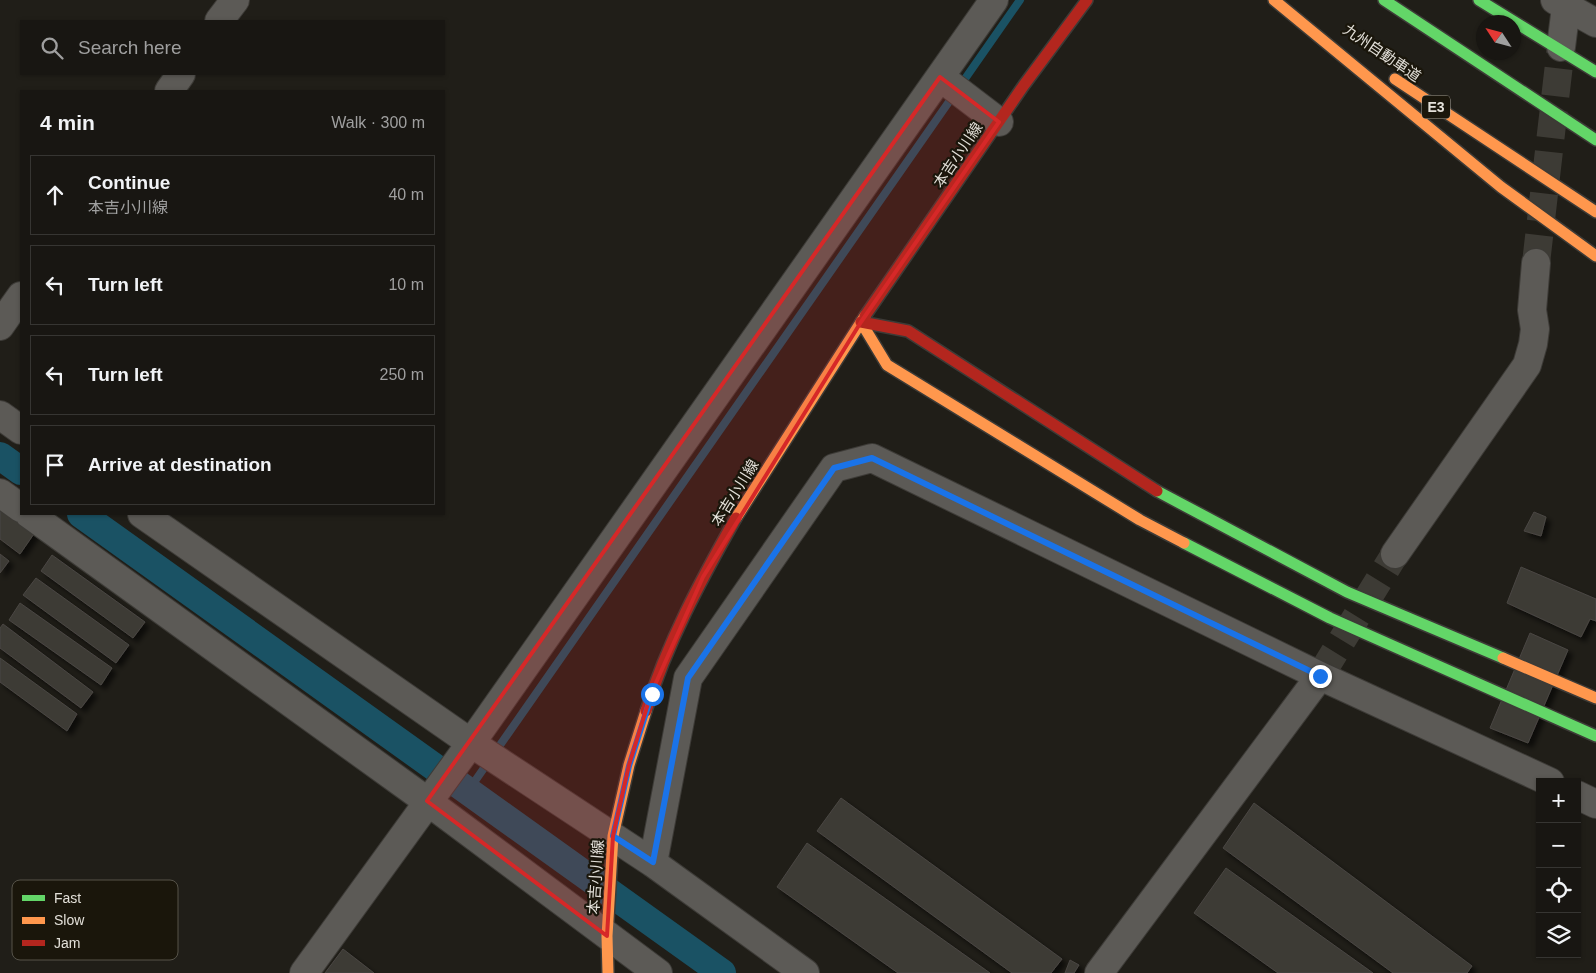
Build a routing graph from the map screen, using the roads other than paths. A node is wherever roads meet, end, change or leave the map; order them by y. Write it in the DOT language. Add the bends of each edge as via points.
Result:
graph roads {
  1 [pos="234,0"];
  2 [pos="994,0"];
  3 [pos="1073,0"];
  4 [pos="1087,0"];
  5 [pos="1275,0"];
  6 [pos="1384,0"];
  7 [pos="1479,0"];
  8 [pos="1560,4"];
  9 [pos="220,20"];
  10 [pos="1596,24"];
  11 [pos="1561,47"];
  12 [pos="1358,55"];
  13 [pos="1383,72"];
  14 [pos="1596,72"];
  15 [pos="181,75"];
  16 [pos="940,76"];
  17 [pos="1024,85"];
  18 [pos="170,90"];
  19 [pos="999,122"];
  20 [pos="1596,140"];
  21 [pos="1596,212"];
  22 [pos="1596,256"];
  23 [pos="1536,263"];
  24 [pos="20,297"];
  25 [pos="862,322"];
  26 [pos="0,326"];
  27 [pos="0,415"];
  28 [pos="20,429"];
  29 [pos="0,492"];
  30 [pos="20,507"];
  31 [pos="30,515"];
  32 [pos="143,515"];
  33 [pos="1395,554"];
  34 [pos="1320,676"];
  35 [pos="1596,698"];
  36 [pos="1596,736"];
  37 [pos="471,743"];
  38 [pos="1541,778"];
  39 [pos="1581,797"];
  40 [pos="427,801"];
  41 [pos="1596,804"];
  42 [pos="613,836"];
  43 [pos="653,862"];
  44 [pos="607,936"];
  45 [pos="304,973"];
  46 [pos="608,973"];
  47 [pos="658,973"];
  48 [pos="805,973"];
  49 [pos="1099,973"];
  1 -- 9 [label="street"];
  2 -- 16 [label="street"];
  3 -- 17 [label="main road, 本吉小川線"];
  4 -- 17 [label="main road, 本吉小川線"];
  5 -- 12 [label="main road, 九州自動車道"];
  5 -- 22 [label="main road" via="1501,187"];
  6 -- 20 [label="main road"];
  7 -- 14 [label="main road"];
  8 -- 10 [label="street"];
  8 -- 11 [label="street"];
  13 -- 21 [label="main road, 九州自動車道 / E3"];
  15 -- 18 [label="street"];
  16 -- 19 [label="street"];
  16 -- 37 [label="street"];
  17 -- 19 [label="main road, 本吉小川線"];
  19 -- 25 [label="main road, 本吉小川線"];
  23 -- 33 [label="street" via="1532,310 1534,344 1528,365"];
  24 -- 26 [label="street"];
  25 -- 35 [label="main road" via="908,331 1166,497 1347,592"];
  25 -- 36 [label="main road" via="887,365 1140,520 1330,618"];
  25 -- 42 [label="main road, 本吉小川線" via="702,577 652,694 629,766"];
  27 -- 28 [label="street"];
  29 -- 30 [label="street"];
  31 -- 40 [label="street"];
  32 -- 37 [label="street"];
  34 -- 38 [label="street"];
  34 -- 43 [label="street" via="872,458 834,468 688,678"];
  34 -- 49 [label="street"];
  37 -- 40 [label="street"];
  37 -- 42 [label="street"];
  39 -- 41 [label="street"];
  40 -- 44 [label="street"];
  40 -- 45 [label="street"];
  42 -- 43 [label="street"];
  42 -- 44 [label="main road, 本吉小川線"];
  43 -- 48 [label="street"];
  44 -- 46 [label="main road, 本吉小川線"];
  44 -- 47 [label="street"];
}
